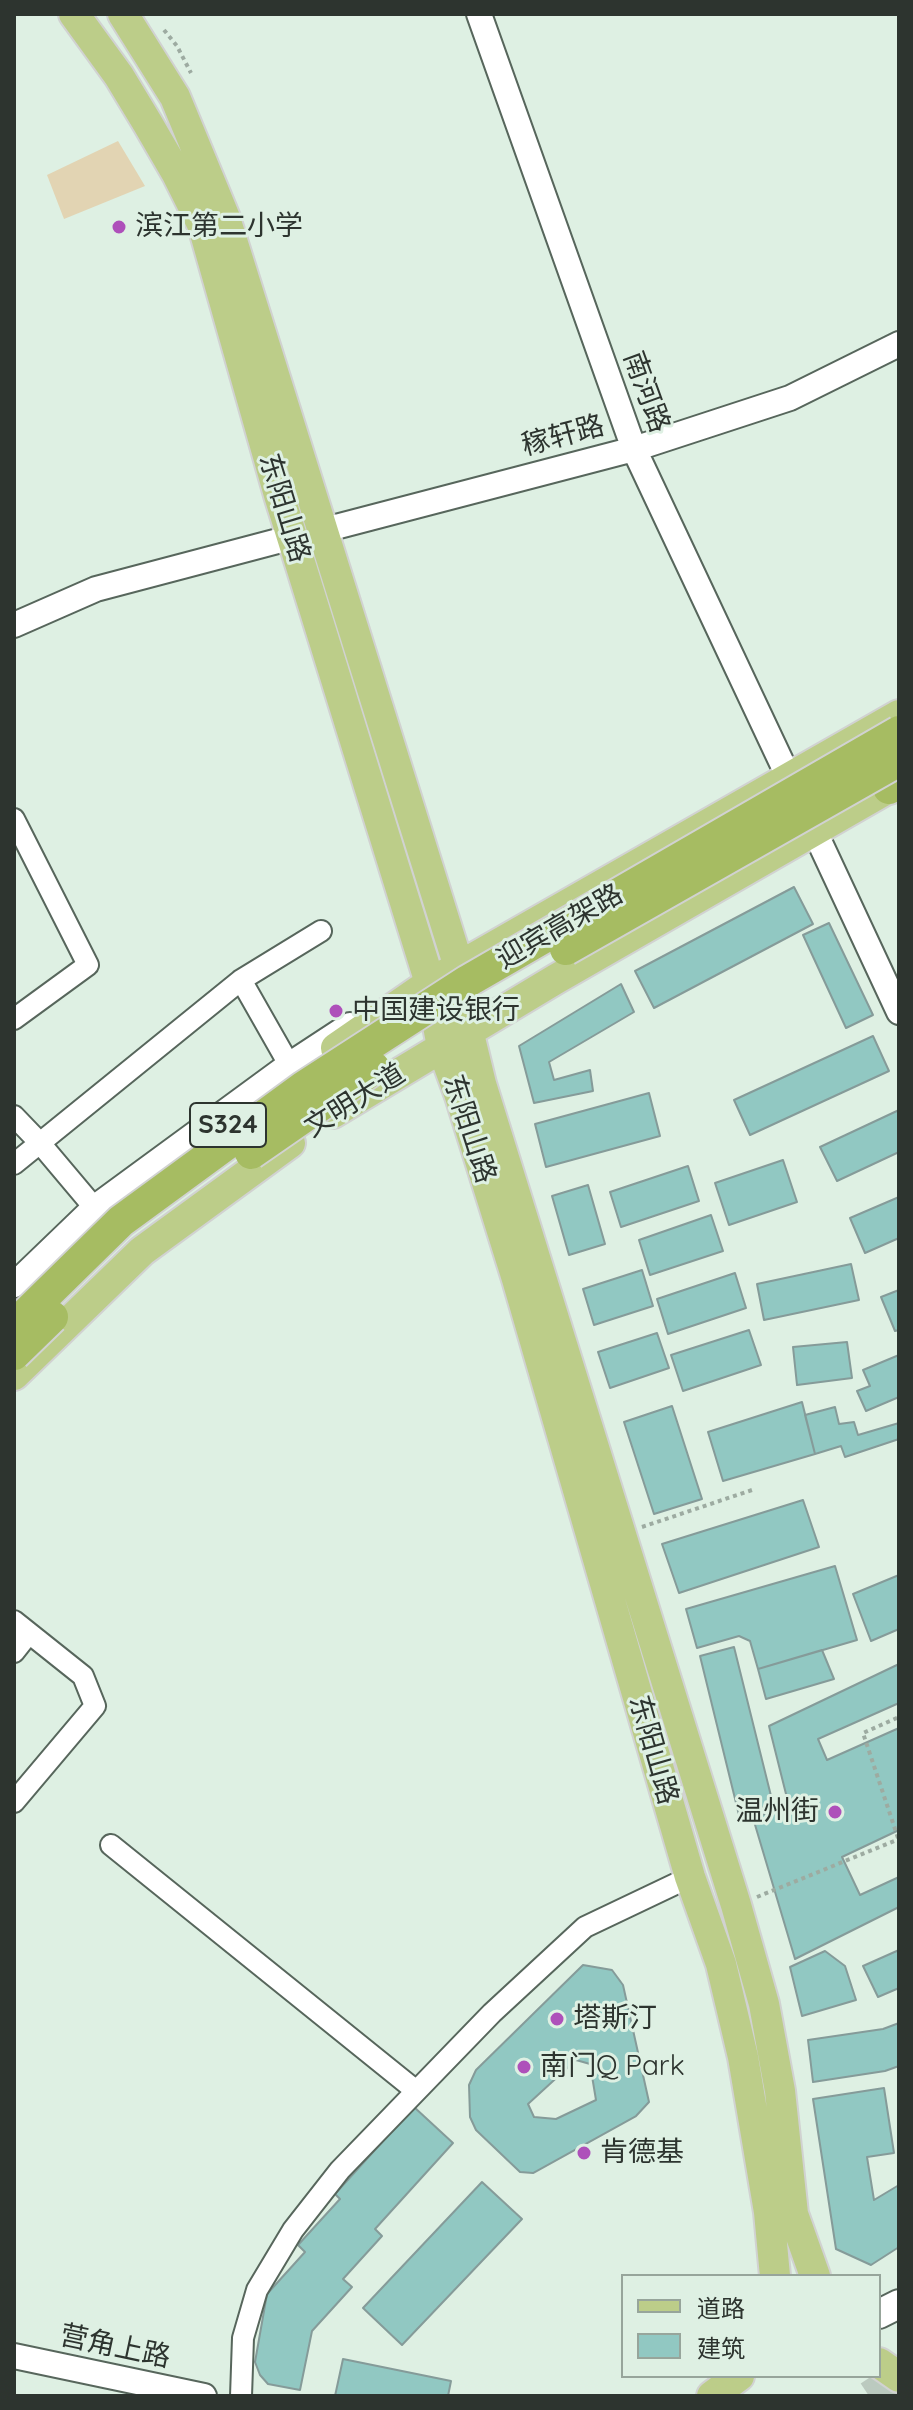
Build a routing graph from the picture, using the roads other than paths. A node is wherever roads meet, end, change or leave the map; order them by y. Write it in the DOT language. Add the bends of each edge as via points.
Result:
graph roads {
  1 [pos="74,14"];
  2 [pos="123,14"];
  3 [pos="479,14"];
  4 [pos="899,344"];
  5 [pos="634,449"];
  6 [pos="324,530"];
  7 [pos="293,537"];
  8 [pos="14,625"];
  9 [pos="899,715"];
  10 [pos="899,732"];
  11 [pos="788,776"];
  12 [pos="896,778"];
  13 [pos="14,819"];
  14 [pos="814,830"];
  15 [pos="321,931"];
  16 [pos="459,967"];
  17 [pos="241,980"];
  18 [pos="430,983"];
  19 [pos="899,1012"];
  20 [pos="14,1019"];
  21 [pos="468,1030"];
  22 [pos="442,1047"];
  23 [pos="292,1070"];
  24 [pos="14,1116"];
  25 [pos="39,1142"];
  26 [pos="14,1164"];
  27 [pos="99,1213"];
  28 [pos="14,1285"];
  29 [pos="14,1306"];
  30 [pos="14,1326"];
  31 [pos="14,1354"];
  32 [pos="14,1375"];
  33 [pos="22,1627"];
  34 [pos="14,1652"];
  35 [pos="14,1802"];
  36 [pos="111,1845"];
  37 [pos="690,1877"];
  38 [pos="415,2090"];
  39 [pos="775,2274"];
  40 [pos="814,2274"];
  41 [pos="899,2304"];
  42 [pos="881,2313"];
  43 [pos="14,2356"];
  44 [pos="881,2364"];
  45 [pos="899,2377"];
  46 [pos="204,2396"];
  47 [pos="241,2396"];
  1 -- 7 [label="main road, 东阳山路" via="134,100 203,226"];
  2 -- 6 [label="main road, 东阳山路" via="175,97 225,218"];
  3 -- 5 [label="street, 南河路"];
  4 -- 5 [label="street, 稼轩路" via="790,398"];
  5 -- 6 [label="street, 稼轩路"];
  5 -- 11 [label="street, 南河路"];
  6 -- 16 [label="main road, 东阳山路"];
  7 -- 8 [label="street" via="96,589"];
  7 -- 18 [label="main road, 东阳山路"];
  9 -- 11 [label="main road, 文明大道 / S324"];
  10 -- 30 [label="highway, 迎宾高架路, bridge" via="482,973 304,1087 121,1221"];
  11 -- 16 [label="main road, 文明大道 / S324"];
  12 -- 14 [label="main road, 文明大道 / S324"];
  12 -- 31 [label="highway, 迎宾高架路, bridge" via="480,998 315,1106 135,1238"];
  13 -- 20 [label="street" via="88,965"];
  14 -- 19 [label="street"];
  14 -- 21 [label="main road, 文明大道 / S324"];
  15 -- 17 [label="street"];
  16 -- 18 [label="main road, 文明大道 / S324"];
  16 -- 21 [label="main road, 东阳山路"];
  17 -- 23 [label="street"];
  17 -- 25 [label="street"];
  18 -- 22 [label="main road, 东阳山路"];
  18 -- 23 [label="main road, 文明大道 / S324"];
  21 -- 22 [label="main road, 文明大道 / S324"];
  21 -- 40 [label="main road, 东阳山路" via="736,1905 767,2019 793,2214"];
  22 -- 32 [label="main road, 文明大道 / S324" via="325,1118 142,1251"];
  22 -- 37 [label="main road, 东阳山路" via="512,1263"];
  23 -- 27 [label="main road, 文明大道 / S324"];
  24 -- 25 [label="street"];
  25 -- 26 [label="street"];
  25 -- 27 [label="street"];
  27 -- 28 [label="street"];
  27 -- 29 [label="main road, 文明大道 / S324"];
  33 -- 34 [label="street"];
  33 -- 35 [label="street" via="83,1676 95,1706"];
  36 -- 38 [label="street"];
  37 -- 38 [label="street" via="585,1927"];
  37 -- 39 [label="main road, 东阳山路" via="721,1964 743,2057"];
  38 -- 47 [label="street" via="330,2182 257,2290 243,2338"];
  41 -- 42 [label="main road"];
  43 -- 46 [label="street, 营角上路"];
  44 -- 45 [label="main road"];
}
